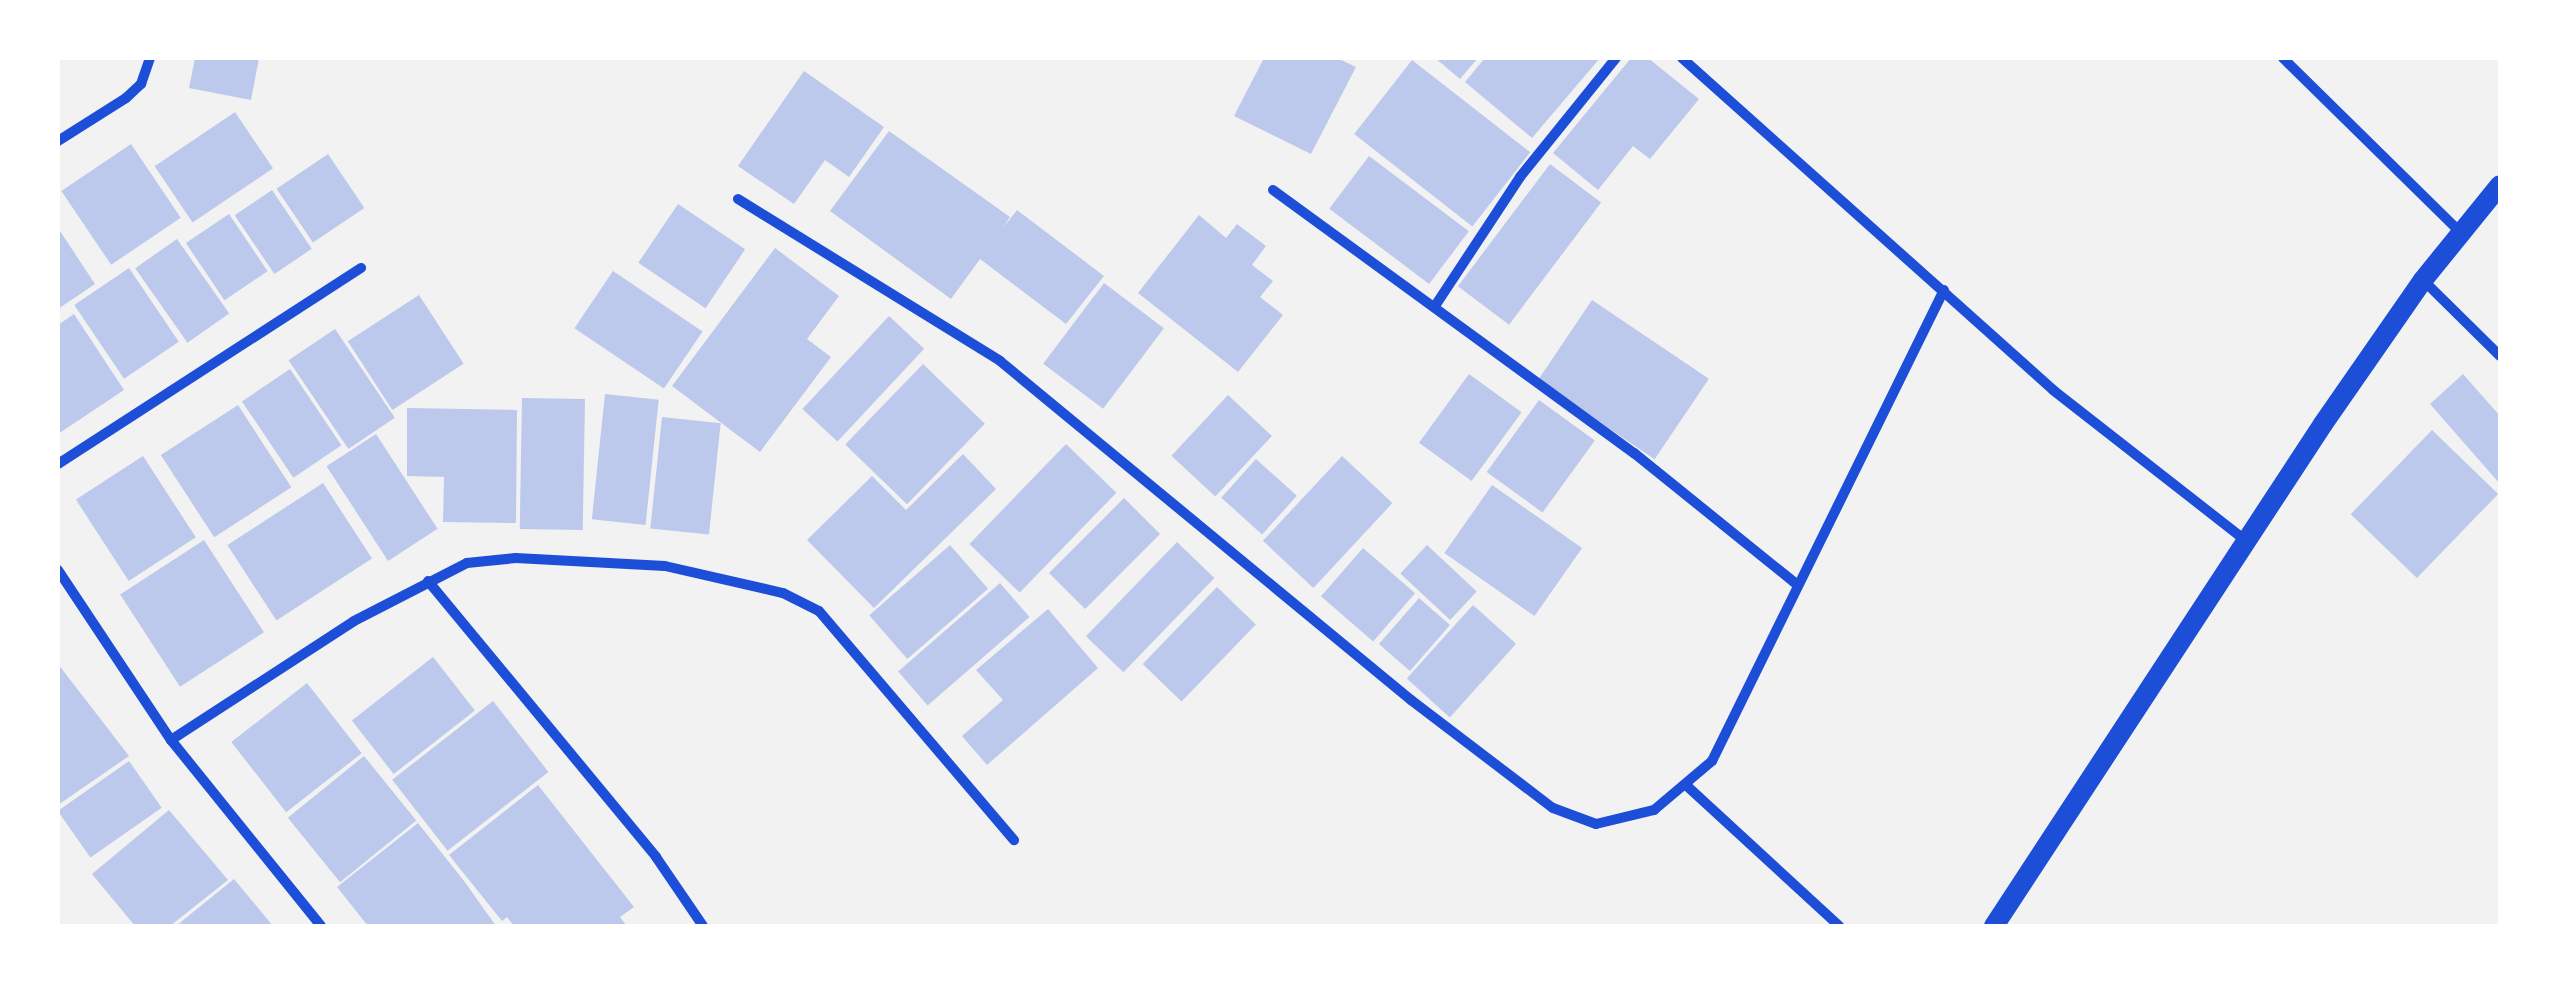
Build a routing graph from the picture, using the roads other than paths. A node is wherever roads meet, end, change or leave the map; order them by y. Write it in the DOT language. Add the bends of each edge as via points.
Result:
graph roads {
  1 [pos="150,58"];
  2 [pos="1616,58"];
  3 [pos="1682,58"];
  4 [pos="2283,58"];
  5 [pos="58,141"];
  6 [pos="2500,185"];
  7 [pos="1273,190"];
  8 [pos="738,200"];
  9 [pos="2460,233"];
  10 [pos="361,268"];
  11 [pos="2424,280"];
  12 [pos="1944,290"];
  13 [pos="1435,306"];
  14 [pos="2500,356"];
  15 [pos="58,464"];
  16 [pos="2245,540"];
  17 [pos="58,570"];
  18 [pos="428,581"];
  19 [pos="1795,583"];
  20 [pos="171,740"];
  21 [pos="1687,786"];
  22 [pos="1014,840"];
  23 [pos="321,926"];
  24 [pos="703,926"];
  25 [pos="1839,926"];
  26 [pos="1994,926"];
  1 -- 5 [label="street" via="126,98"];
  2 -- 13 [label="street" via="1520,178"];
  3 -- 12 [label="street"];
  4 -- 9 [label="street"];
  6 -- 9 [label="main road"];
  7 -- 13 [label="street"];
  8 -- 21 [label="street" via="1040,391 1411,700 1553,808 1596,824 1625,822"];
  9 -- 11 [label="main road"];
  10 -- 15 [label="street"];
  11 -- 14 [label="street"];
  11 -- 16 [label="main road"];
  12 -- 16 [label="street" via="2052,390"];
  12 -- 19 [label="street"];
  13 -- 19 [label="street"];
  16 -- 26 [label="main road"];
  17 -- 20 [label="street"];
  18 -- 20 [label="street" via="354,620"];
  18 -- 22 [label="street" via="468,563 577,560 665,566 804,600"];
  18 -- 24 [label="street" via="656,857"];
  19 -- 21 [label="street" via="1734,720 1712,761"];
  20 -- 23 [label="street"];
  21 -- 25 [label="street"];
}
